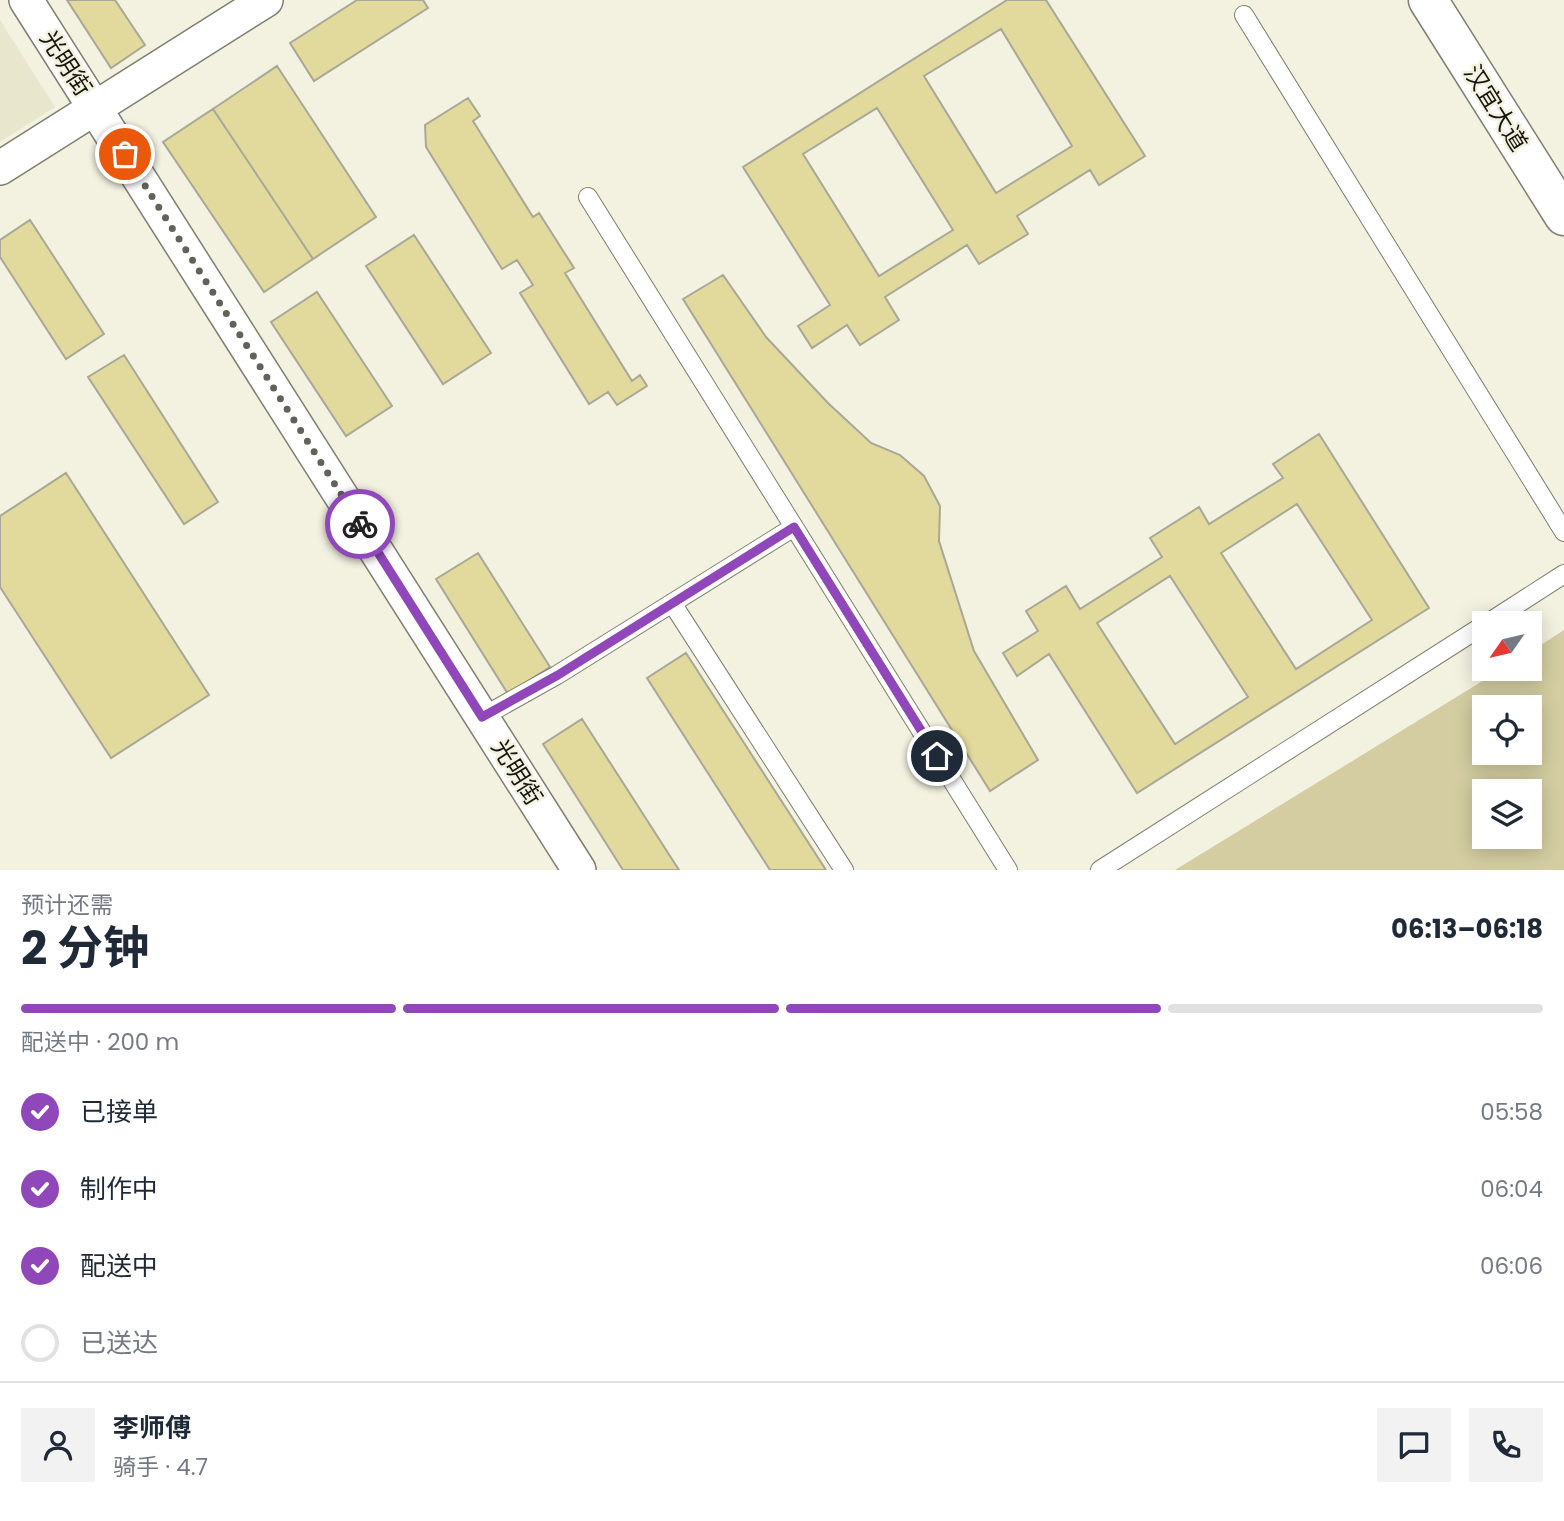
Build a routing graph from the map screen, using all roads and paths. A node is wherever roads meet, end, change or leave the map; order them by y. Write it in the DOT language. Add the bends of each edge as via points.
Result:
graph roads {
  1 [pos="26,0"];
  2 [pos="266,0"];
  3 [pos="1428,0"];
  4 [pos="1244,15"];
  5 [pos="95,107"];
  6 [pos="0,168"];
  7 [pos="588,197"];
  8 [pos="1564,216"];
  9 [pos="794,527"];
  10 [pos="1564,532"];
  11 [pos="1564,574"];
  12 [pos="672,603"];
  13 [pos="1506,611"];
  14 [pos="1472,633"];
  15 [pos="482,717"];
  16 [pos="579,870"];
  17 [pos="844,870"];
  18 [pos="1008,870"];
  19 [pos="1100,870"];
  1 -- 5 [label="street, 光明街"];
  2 -- 5 [label="street"];
  3 -- 8 [label="main road, 汉宜大道"];
  4 -- 10 [label="lane"];
  5 -- 6 [label="street"];
  5 -- 15 [label="street, 光明街"];
  7 -- 9 [label="lane"];
  9 -- 12 [label="lane"];
  9 -- 18 [label="lane"];
  11 -- 13 [label="lane"];
  12 -- 15 [label="lane"];
  12 -- 17 [label="lane"];
  14 -- 19 [label="lane"];
  15 -- 16 [label="street, 光明街"];
}
